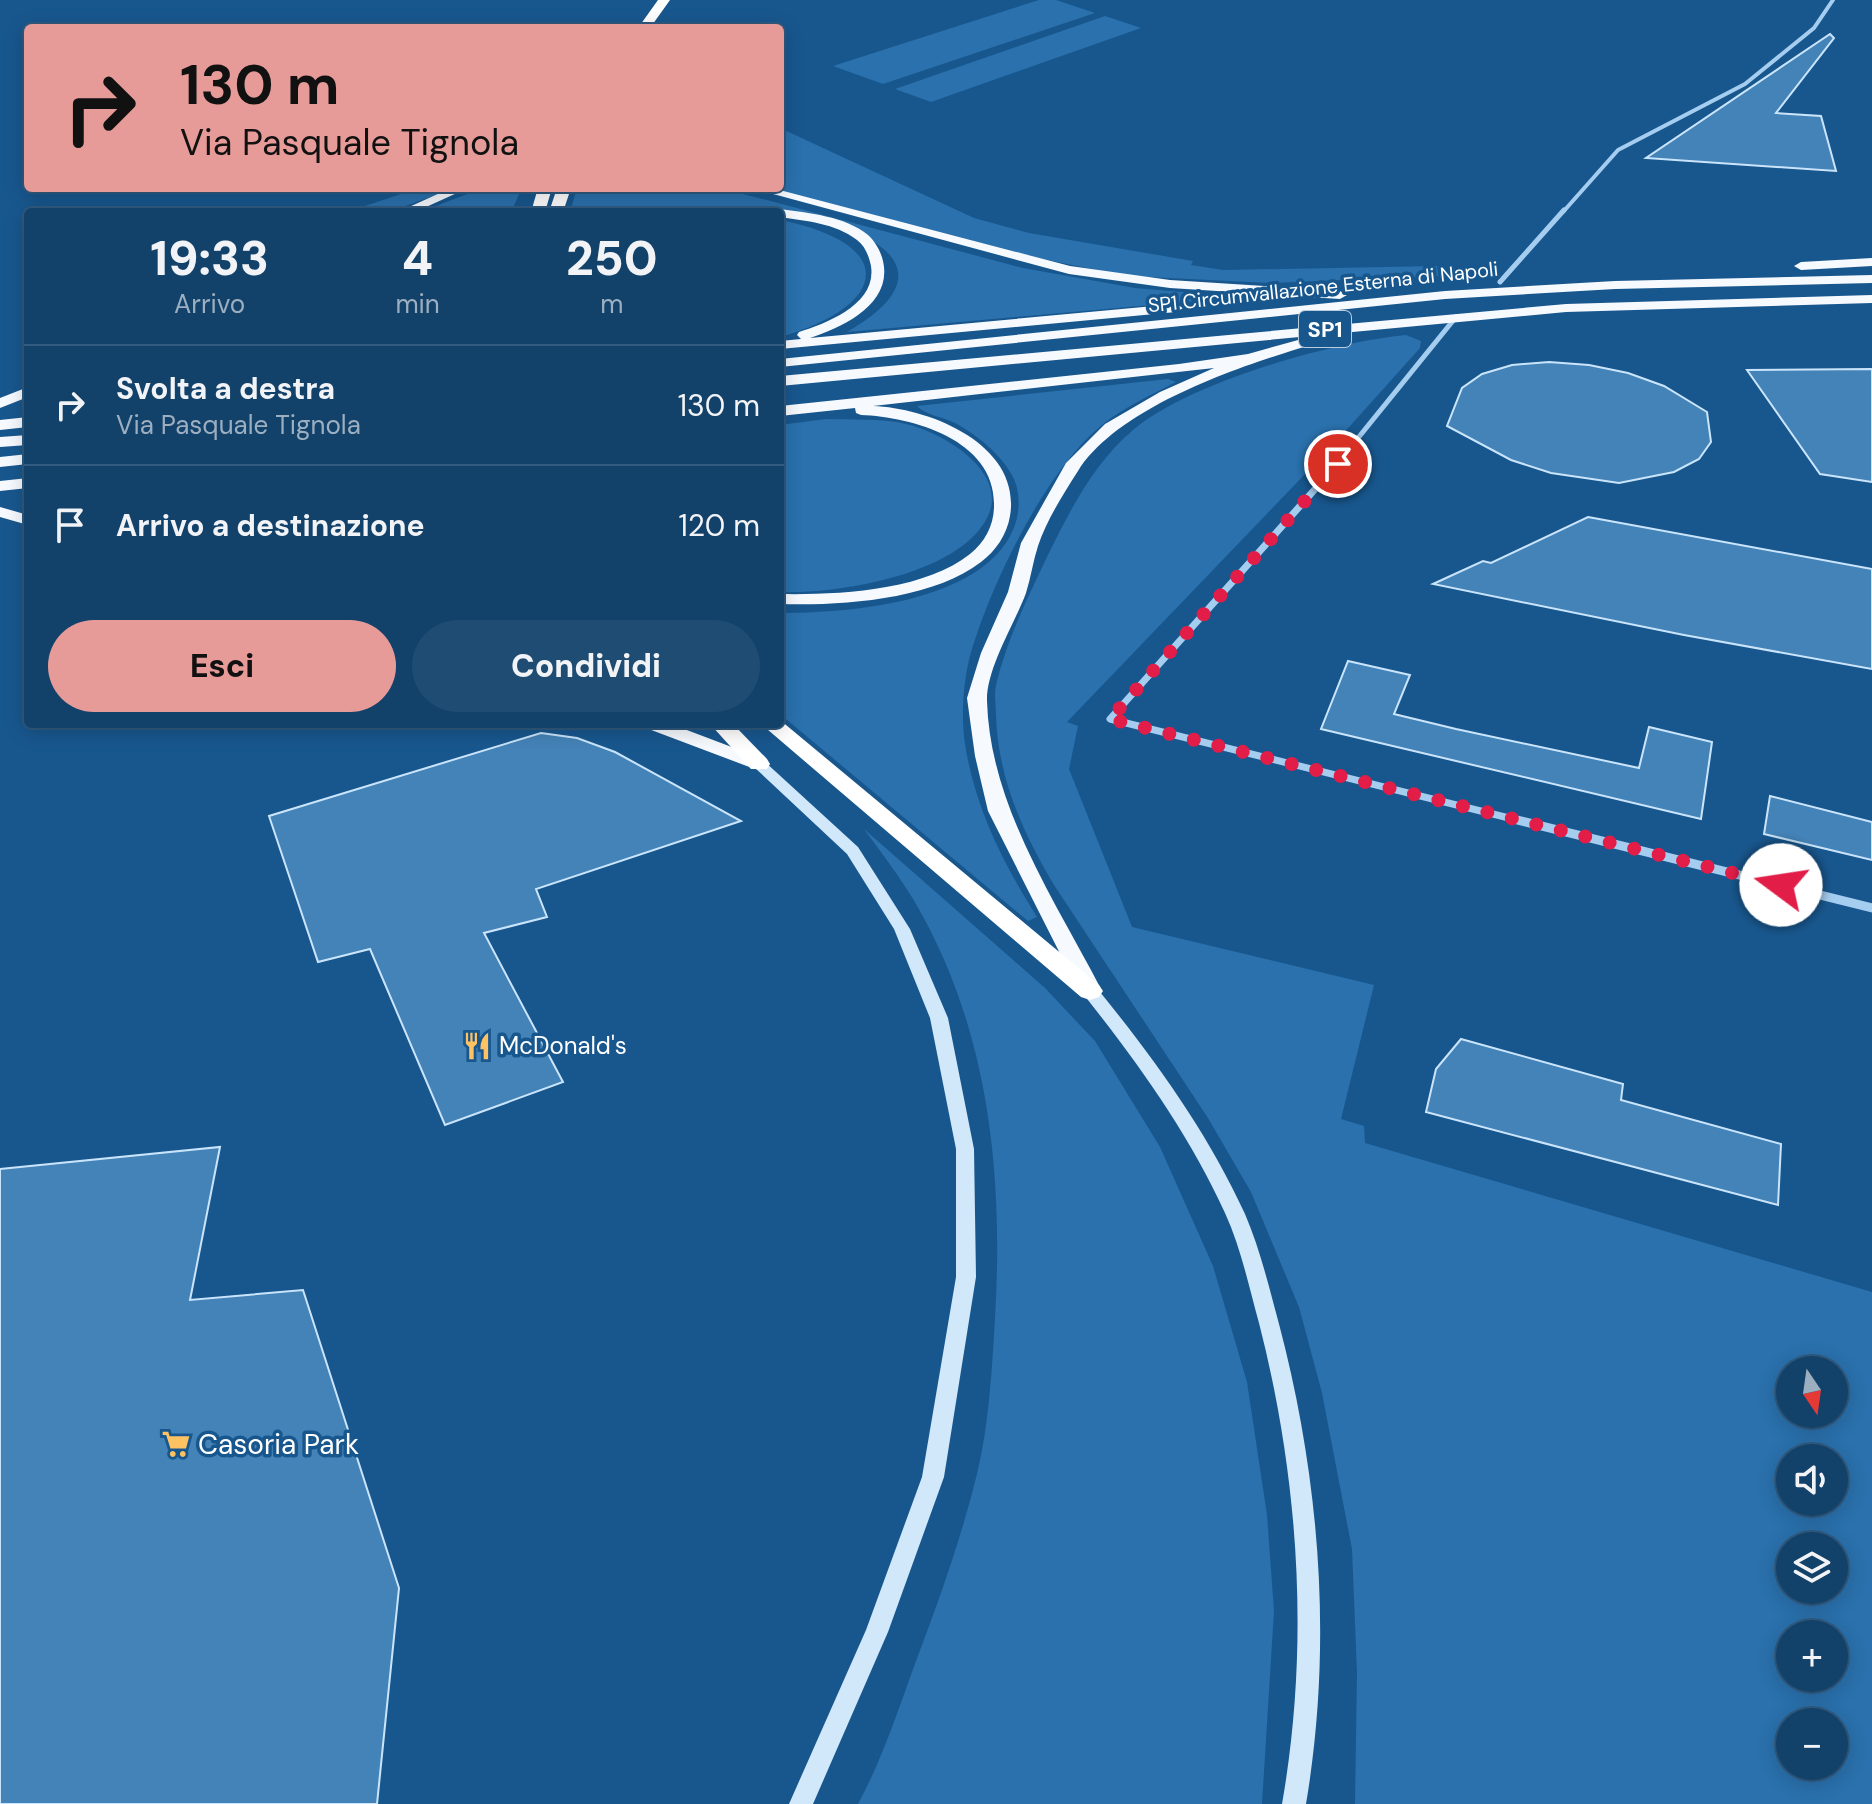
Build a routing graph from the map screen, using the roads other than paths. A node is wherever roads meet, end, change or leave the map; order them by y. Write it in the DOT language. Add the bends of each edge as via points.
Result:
graph roads {
  1 [pos="664,0"];
  2 [pos="1833,0"];
  3 [pos="647,24"];
  4 [pos="452,192"];
  5 [pos="772,192"];
  6 [pos="414,208"];
  7 [pos="784,214"];
  8 [pos="1872,262"];
  9 [pos="1872,279"];
  10 [pos="1500,282"];
  11 [pos="1326,294"];
  12 [pos="1410,298"];
  13 [pos="1872,299"];
  14 [pos="1767,302"];
  15 [pos="1872,309"];
  16 [pos="1456,317"];
  17 [pos="1386,323"];
  18 [pos="784,341"];
  19 [pos="784,343"];
  20 [pos="1250,358"];
  21 [pos="784,363"];
  22 [pos="784,381"];
  23 [pos="24,394"];
  24 [pos="0,403"];
  25 [pos="784,412"];
  26 [pos="784,412"];
  27 [pos="24,422"];
  28 [pos="0,425"];
  29 [pos="24,440"];
  30 [pos="0,442"];
  31 [pos="24,459"];
  32 [pos="0,462"];
  33 [pos="24,483"];
  34 [pos="0,486"];
  35 [pos="0,512"];
  36 [pos="24,519"];
  37 [pos="784,599"];
  38 [pos="664,728"];
  39 [pos="725,728"];
  40 [pos="777,728"];
  41 [pos="759,764"];
  42 [pos="1872,908"];
  43 [pos="1090,991"];
  44 [pos="801,1804"];
  45 [pos="1294,1804"];
  1 -- 3 [label="highway"];
  2 -- 10 [label="street" via="1814,28 1745,84 1618,150"];
  4 -- 6 [label="highway"];
  5 -- 11 [label="highway" via="1069,270 1170,284"];
  7 -- 18 [label="highway" via="839,226 866,240 879,265 873,293 838,321"];
  8 -- 10 [label="highway"];
  9 -- 12 [label="highway, SP1 Circumvallazione Esterna di Napoli / SP1" via="1615,285"];
  10 -- 11 [label="highway"];
  11 -- 12 [label="highway"];
  11 -- 19 [label="highway"];
  12 -- 21 [label="highway, SP1 Circumvallazione Esterna di Napoli / SP1"];
  13 -- 14 [label="highway, SP1 Circumvallazione Esterna di Napoli / SP1"];
  14 -- 15 [label="highway"];
  14 -- 16 [label="highway, SP1 Circumvallazione Esterna di Napoli / SP1"];
  16 -- 17 [label="highway, SP1 Circumvallazione Esterna di Napoli / SP1"];
  16 -- 42 [label="street" via="1338,464 1110,719"];
  17 -- 20 [label="highway, SP1"];
  17 -- 22 [label="highway, SP1 Circumvallazione Esterna di Napoli / SP1"];
  20 -- 25 [label="highway, SP1"];
  20 -- 43 [label="highway" via="1165,395 1111,427 1072,466 1030,543 977,698 998,811"];
  23 -- 24 [label="highway"];
  26 -- 37 [label="highway" via="871,410 933,423 966,439 991,463 1003,495 1002,520 991,543 966,563 928,581 863,597"];
  27 -- 28 [label="highway"];
  29 -- 30 [label="highway"];
  31 -- 32 [label="highway"];
  33 -- 34 [label="highway"];
  35 -- 36 [label="highway"];
  38 -- 41 [label="highway"];
  39 -- 41 [label="highway"];
  40 -- 43 [label="highway"];
  41 -- 44 [label="main road" via="853,851 902,929 939,1018 965,1149 966,1277 933,1477 877,1632"];
  43 -- 45 [label="main road" via="1131,1040 1201,1148 1236,1215 1284,1376 1309,1572 1307,1680"];
}
